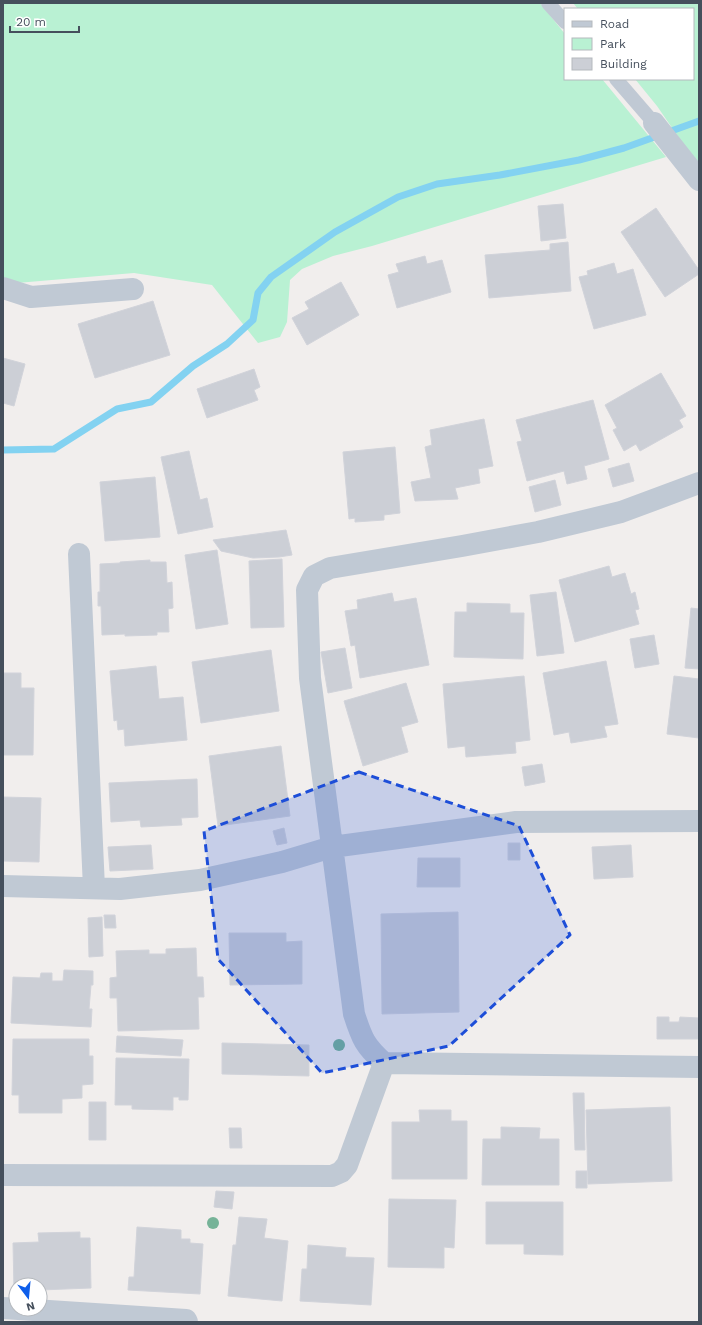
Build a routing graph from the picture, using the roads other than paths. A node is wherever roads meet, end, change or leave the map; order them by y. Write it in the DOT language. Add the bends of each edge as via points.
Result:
graph roads {
  1 [pos="548,3"];
  2 [pos="564,21"];
  3 [pos="617,80"];
  4 [pos="654,122"];
  5 [pos="699,180"];
  6 [pos="3,288"];
  7 [pos="133,289"];
  8 [pos="699,483"];
  9 [pos="79,554"];
  10 [pos="699,822"];
  11 [pos="332,847"];
  12 [pos="3,886"];
  13 [pos="94,888"];
  14 [pos="384,1063"];
  15 [pos="699,1067"];
  16 [pos="3,1175"];
  17 [pos="3,1308"];
  18 [pos="187,1322"];
  1 -- 2 [label="lane"];
  3 -- 4 [label="lane"];
  4 -- 5 [label="street"];
  6 -- 7 [label="street" via="30,297"];
  8 -- 11 [label="street" via="621,512 523,535 330,568 314,576 307,590 310,678"];
  9 -- 13 [label="street"];
  10 -- 11 [label="street" via="516,822"];
  11 -- 13 [label="street" via="282,862 200,880 120,889"];
  11 -- 14 [label="street" via="354,1014 362,1038"];
  12 -- 13 [label="street"];
  14 -- 15 [label="street"];
  14 -- 16 [label="street" via="347,1165 341,1172 332,1176"];
  17 -- 18 [label="street"];
}
